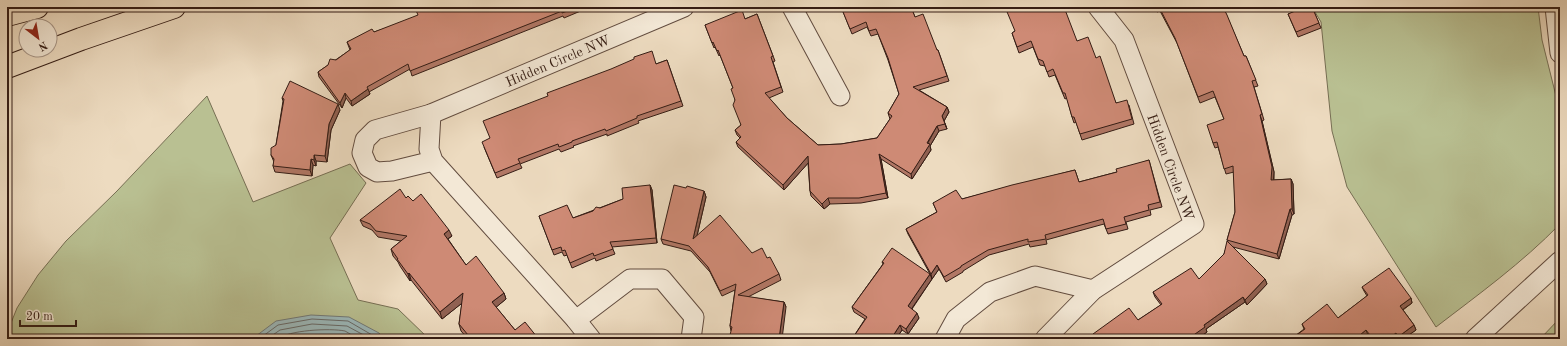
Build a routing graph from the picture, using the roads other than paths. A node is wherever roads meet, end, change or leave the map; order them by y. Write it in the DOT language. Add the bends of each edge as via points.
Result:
graph roads {
  1 [pos="36,7"];
  2 [pos="174,7"];
  3 [pos="684,7"];
  4 [pos="792,7"];
  5 [pos="1098,7"];
  6 [pos="1555,7"];
  7 [pos="7,15"];
  8 [pos="1560,53"];
  9 [pos="7,67"];
  10 [pos="840,96"];
  11 [pos="431,114"];
  12 [pos="433,161"];
  13 [pos="1560,261"];
  14 [pos="1093,290"];
  15 [pos="576,320"];
  16 [pos="591,339"];
  17 [pos="691,339"];
  18 [pos="945,339"];
  19 [pos="1045,339"];
  20 [pos="1475,339"];
  1 -- 7 [label="main road"];
  2 -- 9 [label="main road" via="81,38"];
  3 -- 11 [label="street, Hidden Circle NW"];
  4 -- 10 [label="street"];
  5 -- 14 [label="street, Hidden Circle NW" via="1124,40 1194,224"];
  6 -- 8 [label="street"];
  11 -- 12 [label="street" via="429,149"];
  11 -- 12 [label="street, Hidden Circle NW" via="375,130 365,140 362,153 368,167 377,172"];
  12 -- 15 [label="street"];
  13 -- 20 [label="street"];
  14 -- 18 [label="street" via="1035,276 990,292 956,318"];
  14 -- 19 [label="street, Hidden Circle NW"];
  15 -- 16 [label="street"];
  15 -- 17 [label="street" via="630,279 662,279 694,317"];
}
